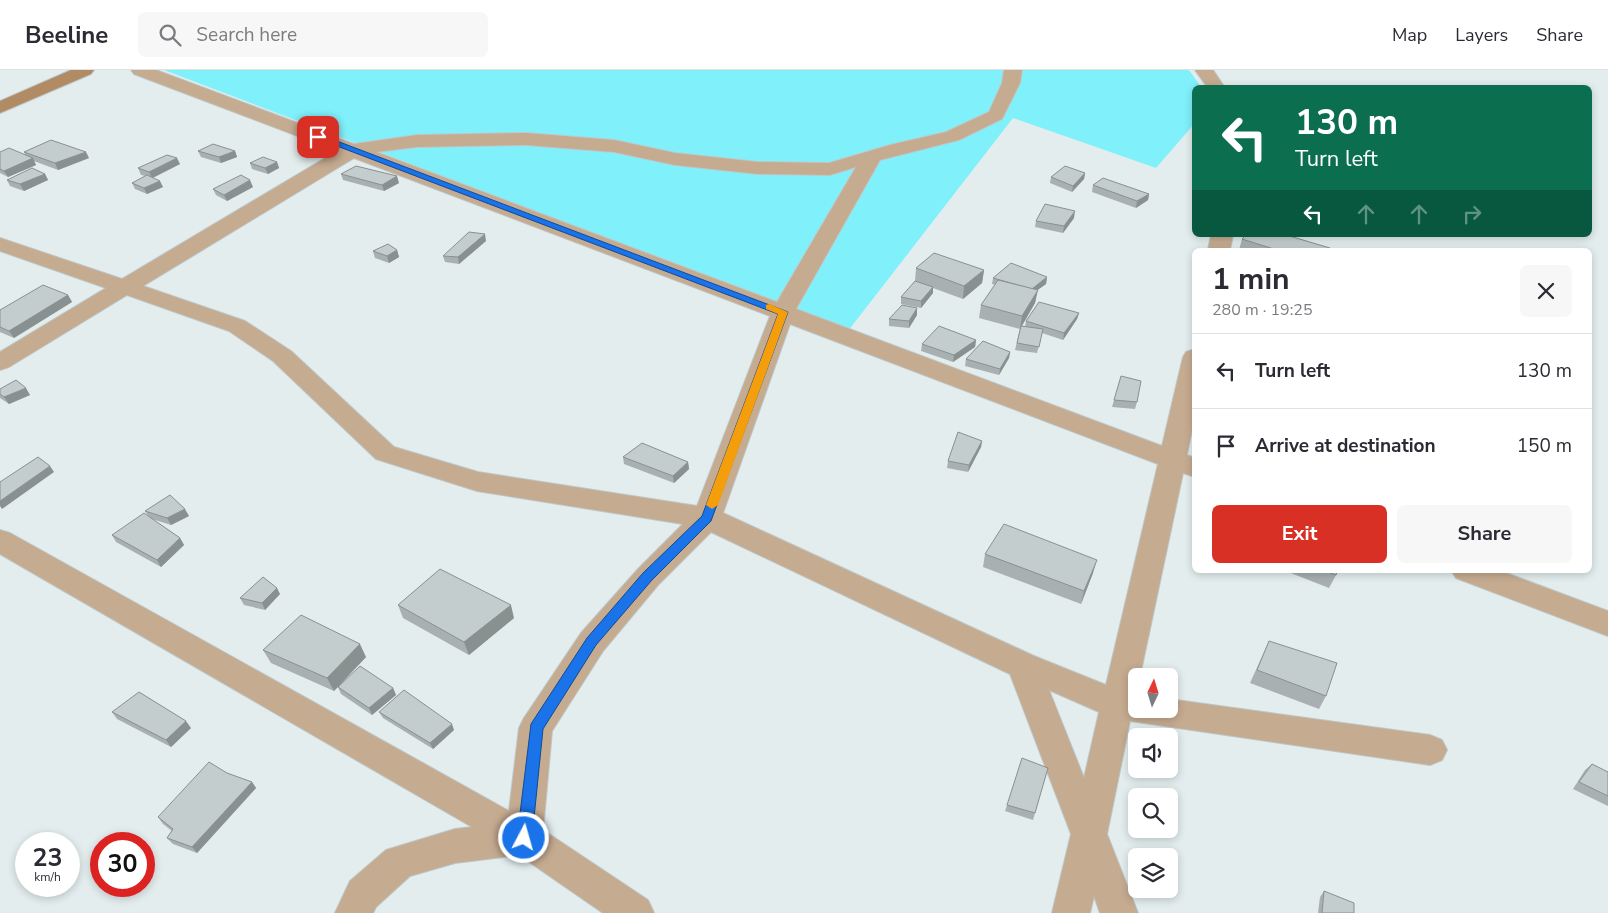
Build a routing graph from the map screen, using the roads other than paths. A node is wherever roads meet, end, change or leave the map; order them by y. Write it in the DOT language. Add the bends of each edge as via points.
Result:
graph roads {
  1 [pos="85,70"];
  2 [pos="140,70"];
  3 [pos="1013,70"];
  4 [pos="1204,70"];
  5 [pos="1215,85"];
  6 [pos="0,108"];
  7 [pos="353,150"];
  8 [pos="872,157"];
  9 [pos="0,244"];
  10 [pos="125,287"];
  11 [pos="783,312"];
  12 [pos="0,362"];
  13 [pos="1192,386"];
  14 [pos="1184,463"];
  15 [pos="707,518"];
  16 [pos="0,541"];
  17 [pos="1474,573"];
  18 [pos="1608,624"];
  19 [pos="1023,665"];
  20 [pos="1141,668"];
  21 [pos="1128,705"];
  22 [pos="1178,714"];
  23 [pos="1129,718"];
  24 [pos="1430,750"];
  25 [pos="1088,835"];
  26 [pos="524,838"];
  27 [pos="354,913"];
  28 [pos="635,913"];
  29 [pos="1071,913"];
  30 [pos="1119,913"];
  1 -- 6 [label="street"];
  2 -- 7 [label="street"];
  3 -- 8 [label="street" via="1011,83 996,115 952,136"];
  4 -- 5 [label="street"];
  7 -- 8 [label="street" via="417,141 526,139 614,146 675,159 758,168 830,170"];
  7 -- 10 [label="street"];
  7 -- 11 [label="street"];
  8 -- 11 [label="street"];
  9 -- 10 [label="street"];
  10 -- 12 [label="street"];
  10 -- 15 [label="street" via="237,326 282,356 385,453 477,480"];
  11 -- 14 [label="street"];
  11 -- 15 [label="street"];
  13 -- 14 [label="street"];
  14 -- 20 [label="street"];
  15 -- 19 [label="street"];
  15 -- 26 [label="street" via="648,577 592,642 536,728"];
  16 -- 26 [label="street"];
  17 -- 18 [label="street"];
  19 -- 21 [label="street"];
  19 -- 25 [label="street"];
  22 -- 24 [label="street"];
  23 -- 25 [label="street"];
  25 -- 29 [label="street"];
  25 -- 30 [label="street"];
  26 -- 27 [label="street" via="455,846 399,862 363,894"];
  26 -- 28 [label="street"];
}
